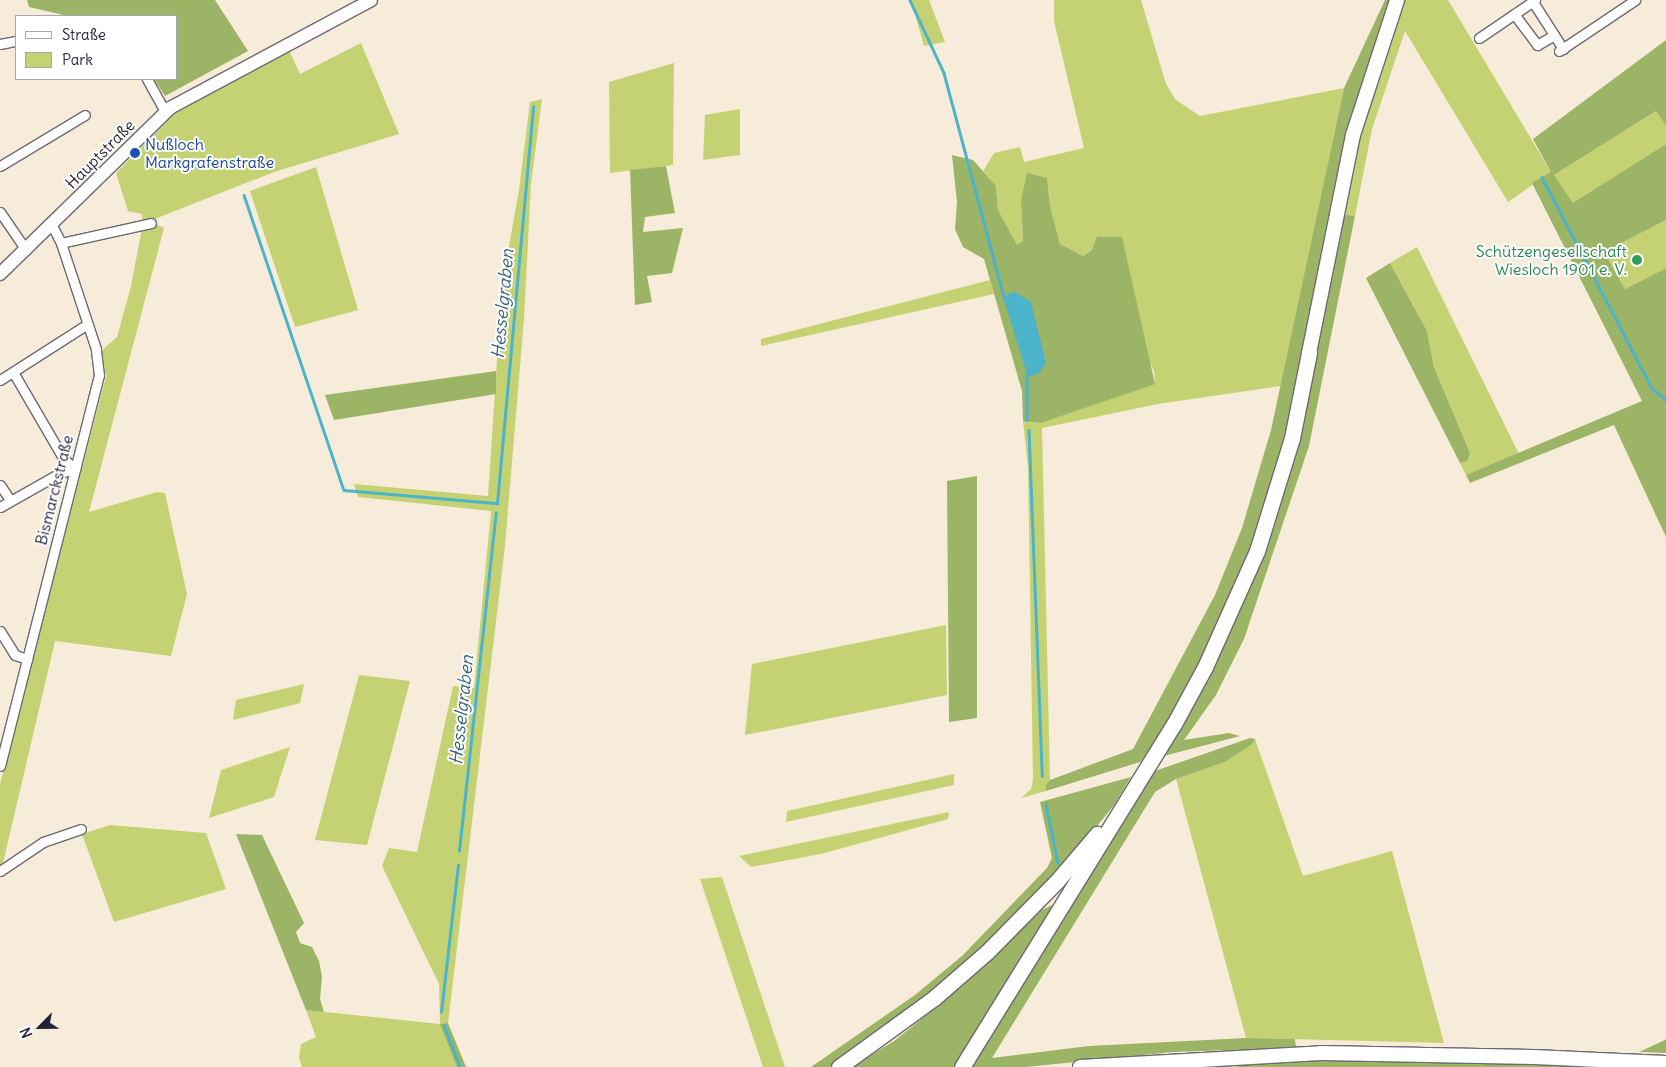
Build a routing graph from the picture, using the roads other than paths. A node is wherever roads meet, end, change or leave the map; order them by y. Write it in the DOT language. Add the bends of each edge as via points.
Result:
graph roads {
  1 [pos="371,0"];
  2 [pos="1397,0"];
  3 [pos="1635,0"];
  4 [pos="1534,1"];
  5 [pos="1514,14"];
  6 [pos="1554,35"];
  7 [pos="1479,38"];
  8 [pos="15,41"];
  9 [pos="0,44"];
  10 [pos="148,80"];
  11 [pos="164,112"];
  12 [pos="85,115"];
  13 [pos="0,166"];
  14 [pos="1,218"];
  15 [pos="151,223"];
  16 [pos="52,225"];
  17 [pos="61,243"];
  18 [pos="26,250"];
  19 [pos="0,274"];
  20 [pos="86,325"];
  21 [pos="1309,353"];
  22 [pos="13,372"];
  23 [pos="0,380"];
  24 [pos="76,469"];
  25 [pos="0,485"];
  26 [pos="10,500"];
  27 [pos="0,507"];
  28 [pos="0,631"];
  29 [pos="27,659"];
  30 [pos="1,759"];
  31 [pos="1139,780"];
  32 [pos="81,829"];
  33 [pos="0,871"];
  34 [pos="967,1061"];
  35 [pos="1666,1063"];
  36 [pos="839,1067"];
  37 [pos="1080,1067"];
  1 -- 11 [label="main road, Hauptstraße"];
  2 -- 21 [label="main road" via="1352,135"];
  3 -- 6 [label="street" via="1561,50"];
  4 -- 5 [label="street"];
  4 -- 6 [label="street"];
  5 -- 6 [label="street" via="1537,45"];
  5 -- 7 [label="street"];
  8 -- 9 [label="street"];
  10 -- 11 [label="street"];
  11 -- 16 [label="main road, Hauptstraße"];
  12 -- 13 [label="street"];
  14 -- 18 [label="street"];
  15 -- 17 [label="street"];
  16 -- 17 [label="street, Bismarckstraße"];
  16 -- 18 [label="main road, Hauptstraße"];
  17 -- 20 [label="street, Bismarckstraße"];
  18 -- 19 [label="main road, Hauptstraße"];
  20 -- 22 [label="street"];
  20 -- 24 [label="street, Bismarckstraße" via="96,349 99,375"];
  21 -- 31 [label="highway" via="1292,438 1258,551 1205,667"];
  22 -- 23 [label="street"];
  22 -- 24 [label="street" via="63,458"];
  24 -- 26 [label="street" via="60,473"];
  24 -- 29 [label="street, Bismarckstraße"];
  25 -- 26 [label="street"];
  26 -- 27 [label="street"];
  28 -- 29 [label="street" via="16,655"];
  29 -- 30 [label="street, Bismarckstraße"];
  31 -- 34 [label="highway"];
  31 -- 36 [label="highway" via="1057,881 1001,938 934,998"];
  32 -- 33 [label="street" via="43,842"];
  35 -- 37 [label="main road" via="1534,1056 1321,1052"];
}
